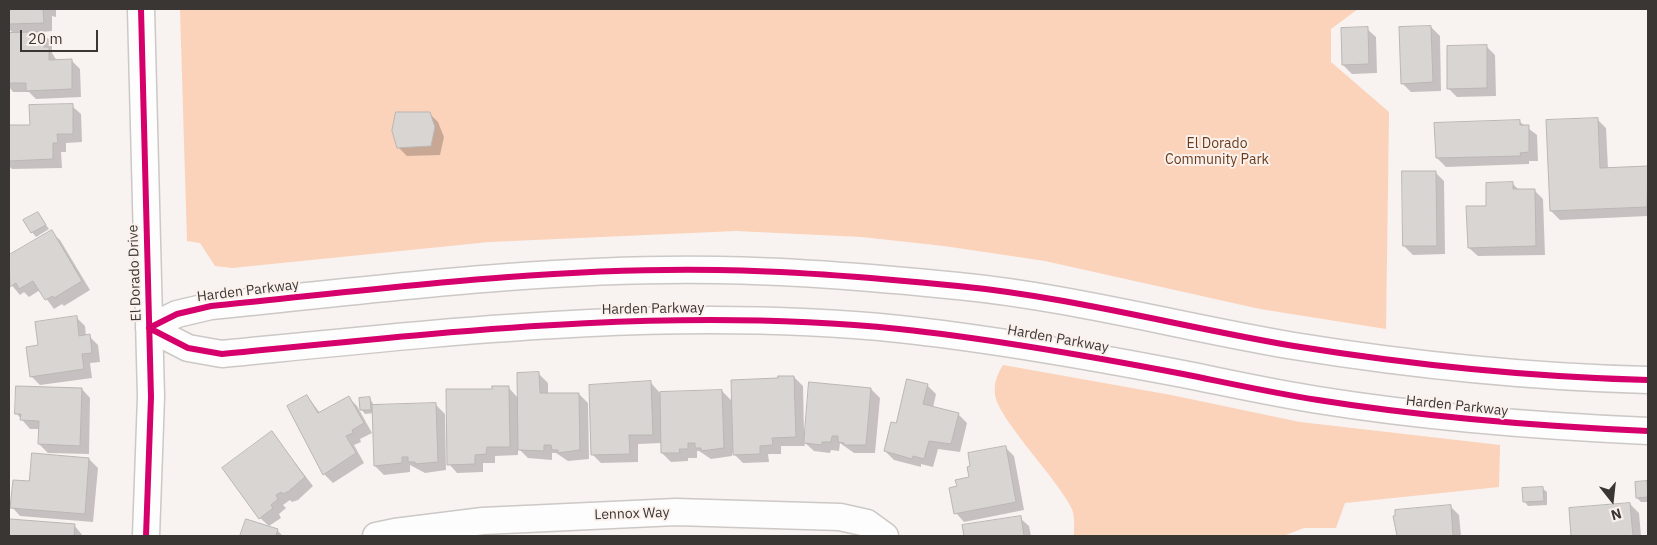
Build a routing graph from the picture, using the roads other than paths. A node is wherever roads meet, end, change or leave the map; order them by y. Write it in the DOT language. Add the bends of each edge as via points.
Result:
graph roads {
  1 [pos="141,9"];
  2 [pos="150,328"];
  3 [pos="1648,380"];
  4 [pos="1648,431"];
  5 [pos="146,536"];
  6 [pos="376,536"];
  7 [pos="885,536"];
  1 -- 2 [label="street, El Dorado Drive"];
  2 -- 3 [label="street, Harden Parkway" via="177,314 211,306 452,282 717,270 829,274 961,286 1054,299 1291,345 1416,364 1552,377"];
  2 -- 4 [label="street, Harden Parkway" via="188,348 222,354 496,328 635,320 715,320 896,329 1003,342 1314,400 1420,415 1526,426"];
  2 -- 5 [label="street, El Dorado Drive"];
  6 -- 7 [label="street, Lennox Way" via="484,521 676,512 840,517 867,523"];
}
